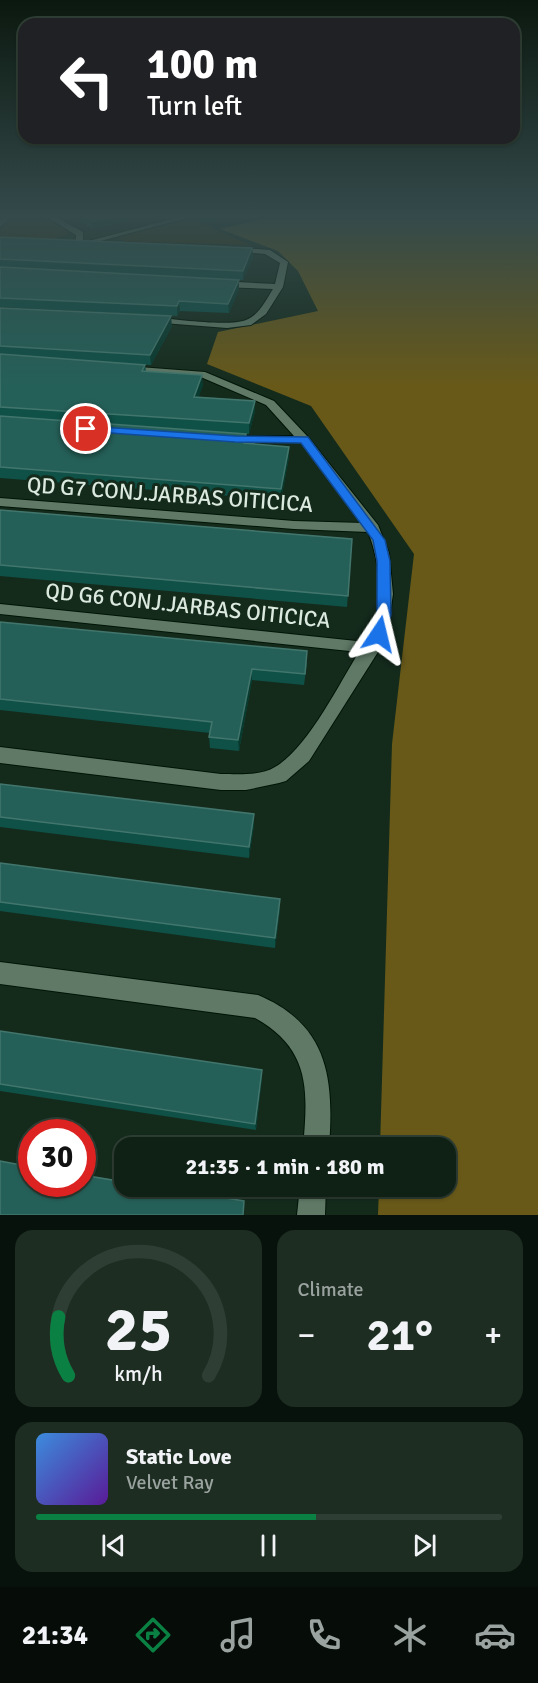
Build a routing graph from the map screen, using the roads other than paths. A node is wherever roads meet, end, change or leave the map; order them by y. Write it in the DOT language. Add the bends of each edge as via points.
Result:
graph roads {
  1 [pos="282,273"];
  2 [pos="209,283"];
  3 [pos="279,287"];
  4 [pos="142,320"];
  5 [pos="116,368"];
  6 [pos="214,438"];
  7 [pos="304,440"];
  8 [pos="0,502"];
  9 [pos="373,528"];
  10 [pos="0,609"];
  11 [pos="372,648"];
  12 [pos="0,755"];
  13 [pos="0,973"];
  14 [pos="317,1137"];
  15 [pos="312,1197"];
  16 [pos="311,1215"];
  1 -- 3 [label="street"];
  2 -- 3 [label="street"];
  3 -- 4 [label="street" via="255,319 228,325"];
  5 -- 7 [label="street" via="214,377 270,403"];
  6 -- 7 [label="street"];
  7 -- 9 [label="street"];
  8 -- 9 [label="street, QD G7 CONJ.JARBAS OITICICA"];
  9 -- 11 [label="street" via="384,561 384,615"];
  10 -- 11 [label="street, QD G6 CONJ.JARBAS OITICICA"];
  11 -- 12 [label="street" via="303,756 279,775 246,783 221,782"];
  13 -- 14 [label="street" via="258,1007 289,1026 308,1052 320,1094"];
  15 -- 16 [label="street"];
}
